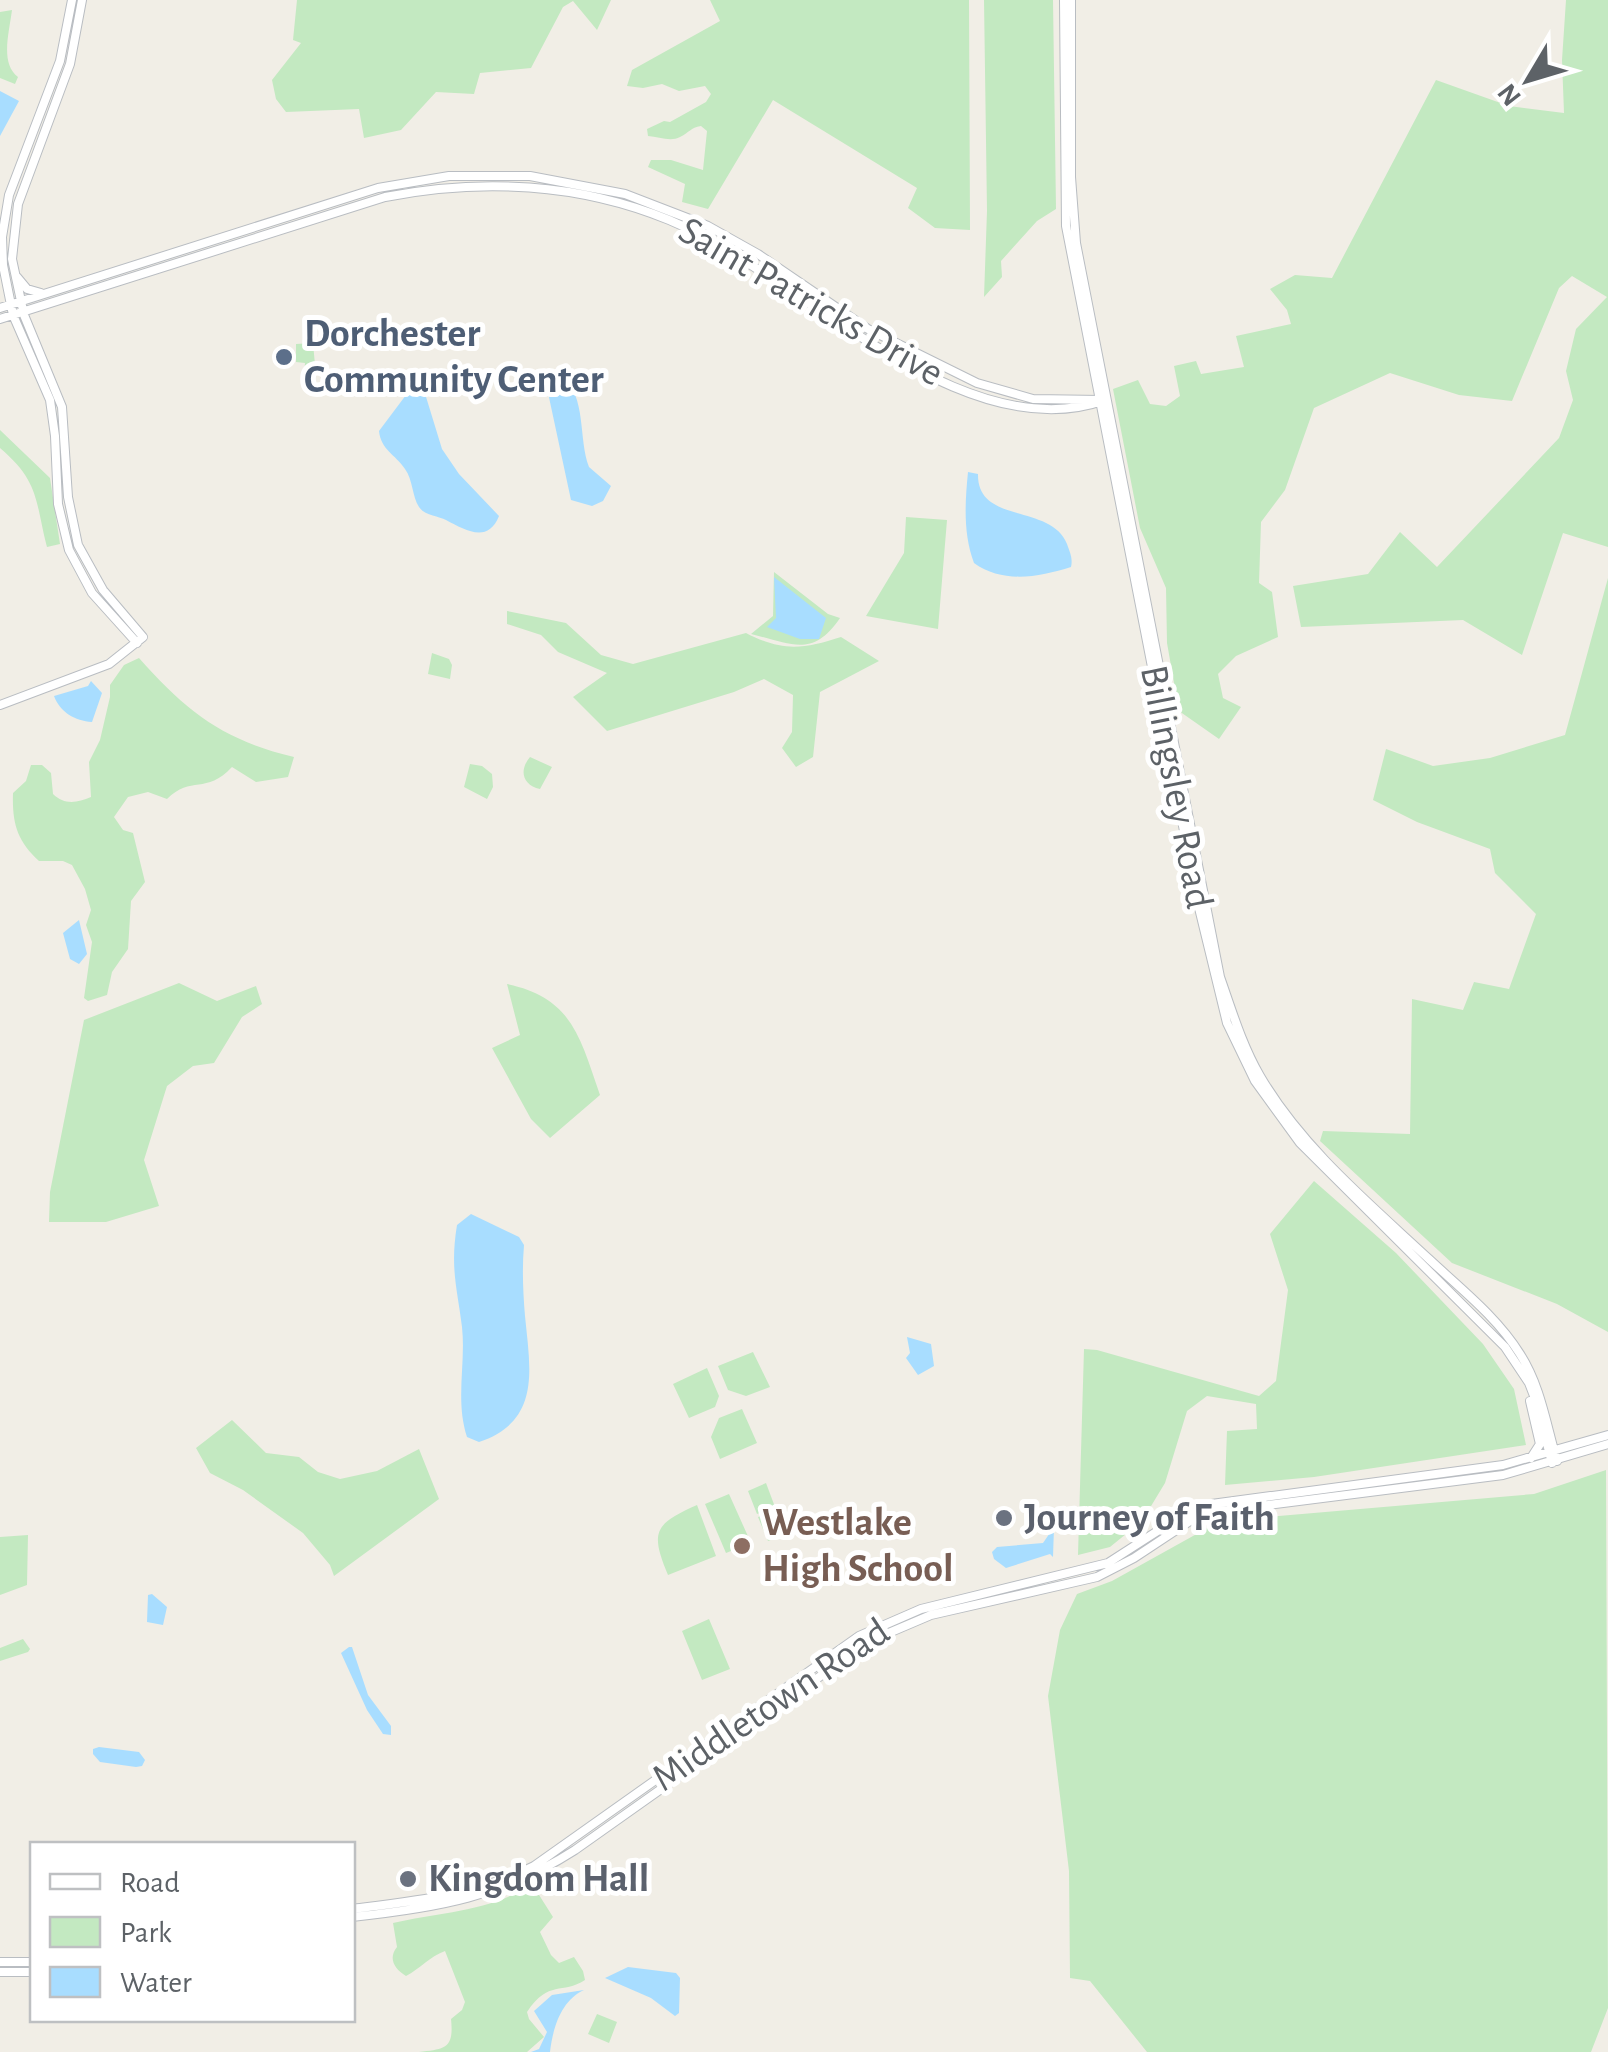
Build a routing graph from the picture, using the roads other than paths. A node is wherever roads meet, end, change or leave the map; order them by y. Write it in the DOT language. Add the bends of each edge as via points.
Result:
graph roads {
  1 [pos="72,0"];
  2 [pos="82,0"];
  3 [pos="1067,0"];
  4 [pos="606,188"];
  5 [pos="578,194"];
  6 [pos="14,270"];
  7 [pos="45,293"];
  8 [pos="8,304"];
  9 [pos="46,304"];
  10 [pos="23,312"];
  11 [pos="13,315"];
  12 [pos="0,321"];
  13 [pos="23,339"];
  14 [pos="34,340"];
  15 [pos="1093,362"];
  16 [pos="50,373"];
  17 [pos="1086,398"];
  18 [pos="1104,400"];
  19 [pos="1078,409"];
  20 [pos="52,414"];
  21 [pos="1106,431"];
  22 [pos="55,436"];
  23 [pos="70,514"];
  24 [pos="140,640"];
  25 [pos="0,705"];
  26 [pos="1354,1193"];
  27 [pos="1519,1368"];
  28 [pos="1545,1411"];
  29 [pos="1608,1435"];
  30 [pos="1589,1442"];
  31 [pos="1608,1444"];
  32 [pos="1553,1458"];
  33 [pos="1528,1460"];
  34 [pos="858,1636"];
  35 [pos="850,1653"];
  36 [pos="795,1692"];
  37 [pos="770,1700"];
  38 [pos="355,1909"];
  39 [pos="355,1917"];
  40 [pos="0,1962"];
  41 [pos="30,1962"];
  42 [pos="0,1972"];
  43 [pos="30,1972"];
  1 -- 8 [label="main road" via="60,61 9,196 2,246"];
  2 -- 6 [label="main road" via="70,64 18,204"];
  3 -- 15 [label="main road, Billingsley Road" via="1065,215"];
  3 -- 18 [label="main road, Billingsley Road" via="1076,243"];
  4 -- 5 [label="main road" via="598,195"];
  4 -- 7 [label="main road, Saint Patricks Drive" via="506,175 396,184"];
  4 -- 17 [label="main road, Saint Patricks Drive" via="720,232 842,313 948,370 1022,397"];
  5 -- 9 [label="main road, Saint Patricks Drive" via="480,186 386,197"];
  5 -- 19 [label="main road, Saint Patricks Drive" via="639,209 714,241 853,333 950,383 1018,408"];
  6 -- 7 [label="main road" via="26,289"];
  6 -- 8 [label="main road"];
  7 -- 8 [label="main road, Saint Patricks Drive"];
  8 -- 10 [label="main road"];
  8 -- 11 [label="main road"];
  9 -- 10 [label="main road, Saint Patricks Drive"];
  9 -- 14 [label="main road" via="34,317"];
  10 -- 11 [label="main road, Saint Patricks Drive"];
  10 -- 14 [label="main road"];
  11 -- 12 [label="main road, Saint Patricks Drive"];
  11 -- 13 [label="main road"];
  12 -- 13 [label="main road"];
  13 -- 20 [label="main road"];
  14 -- 16 [label="main road"];
  15 -- 17 [label="main road" via="1094,392"];
  15 -- 18 [label="main road, Billingsley Road"];
  16 -- 20 [label="main road" via="58,407"];
  16 -- 23 [label="main road" via="62,406"];
  17 -- 18 [label="main road, Saint Patricks Drive"];
  18 -- 19 [label="main road, Saint Patricks Drive"];
  18 -- 21 [label="main road, Billingsley Road"];
  18 -- 26 [label="main road, Billingsley Road" via="1220,977 1238,1031 1274,1100"];
  19 -- 21 [label="main road" via="1094,411"];
  20 -- 22 [label="main road"];
  21 -- 26 [label="main road, Billingsley Road" via="1227,1023 1280,1120"];
  22 -- 23 [label="main road"];
  22 -- 24 [label="main road" via="58,504 69,550 92,594"];
  23 -- 24 [label="main road" via="91,571"];
  24 -- 25 [label="main road" via="109,664"];
  26 -- 27 [label="main road, Billingsley Road" via="1482,1321"];
  26 -- 28 [label="main road, Billingsley Road" via="1504,1332"];
  27 -- 32 [label="main road, Billingsley Road"];
  27 -- 33 [label="main road" via="1540,1444"];
  28 -- 30 [label="main road" via="1560,1446"];
  28 -- 32 [label="main road, Billingsley Road"];
  29 -- 30 [label="main road, Middletown Road"];
  30 -- 32 [label="main road, Middletown Road"];
  31 -- 32 [label="main road, Middletown Road"];
  32 -- 33 [label="main road, Middletown Road"];
  32 -- 35 [label="main road, Middletown Road" via="1470,1480 1213,1512 1114,1570 931,1615"];
  33 -- 34 [label="main road, Middletown Road" via="1204,1506 1108,1563 921,1609"];
  34 -- 35 [label="main road"];
  34 -- 37 [label="main road, Middletown Road"];
  35 -- 36 [label="main road, Middletown Road"];
  36 -- 37 [label="main road"];
  36 -- 39 [label="main road, Middletown Road" via="533,1876 461,1902"];
  37 -- 38 [label="main road, Middletown Road" via="534,1866 446,1897"];
  40 -- 41 [label="main road"];
  42 -- 43 [label="main road"];
}
